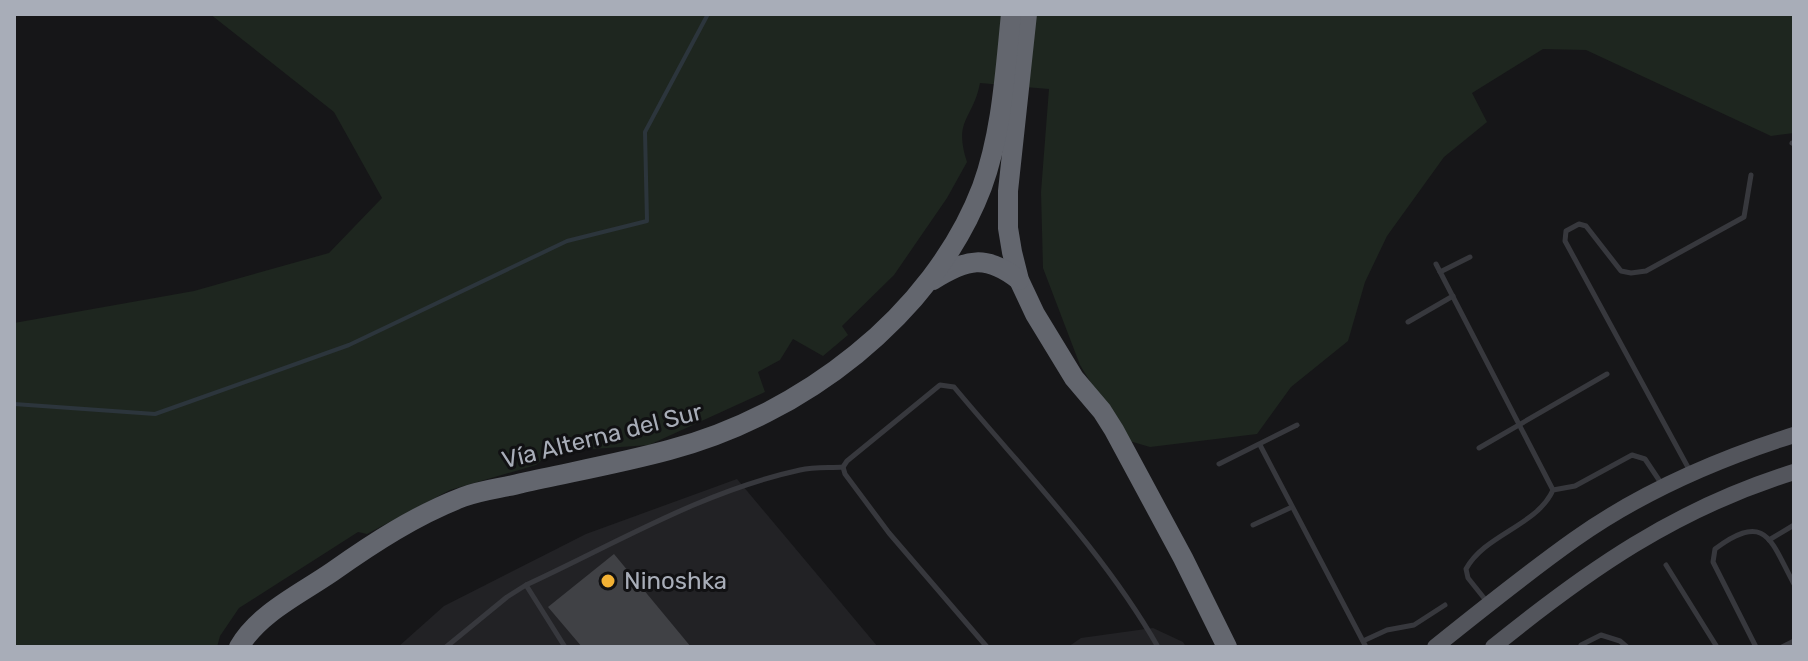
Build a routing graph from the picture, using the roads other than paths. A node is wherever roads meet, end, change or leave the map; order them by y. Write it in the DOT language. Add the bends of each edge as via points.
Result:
graph roads {
  1 [pos="1011,14"];
  2 [pos="1027,14"];
  3 [pos="1009,104"];
  4 [pos="1751,175"];
  5 [pos="1470,257"];
  6 [pos="1436,264"];
  7 [pos="1440,272"];
  8 [pos="1019,280"];
  9 [pos="927,283"];
  10 [pos="1453,296"];
  11 [pos="1408,322"];
  12 [pos="1607,374"];
  13 [pos="1074,378"];
  14 [pos="1297,425"];
  15 [pos="1521,425"];
  16 [pos="1794,435"];
  17 [pos="1260,445"];
  18 [pos="1479,448"];
  19 [pos="1219,464"];
  20 [pos="843,467"];
  21 [pos="1794,472"];
  22 [pos="1691,474"];
  23 [pos="1664,487"];
  24 [pos="1553,490"];
  25 [pos="1292,507"];
  26 [pos="1253,525"];
  27 [pos="1794,525"];
  28 [pos="1769,540"];
  29 [pos="1666,565"];
  30 [pos="1794,584"];
  31 [pos="526,585"];
  32 [pos="1489,604"];
  33 [pos="1445,605"];
  34 [pos="1794,641"];
  35 [pos="1364,644"];
  36 [pos="1581,645"];
  37 [pos="239,647"];
  38 [pos="446,647"];
  39 [pos="565,647"];
  40 [pos="987,647"];
  41 [pos="1158,647"];
  42 [pos="1212,647"];
  43 [pos="1227,647"];
  44 [pos="1435,647"];
  45 [pos="1493,647"];
  46 [pos="1627,647"];
  47 [pos="1717,647"];
  48 [pos="1756,647"];
  49 [pos="1782,647"];
  1 -- 3 [label="highway, Vía Alterna del Sur"];
  2 -- 3 [label="highway, Vía Alterna del Sur"];
  3 -- 8 [label="highway, Vía Alterna del Sur" via="1008,228"];
  3 -- 9 [label="highway, Vía Alterna del Sur" via="982,186"];
  4 -- 22 [label="lane" via="1744,217 1646,271 1621,271 1586,226 1566,231 1565,241"];
  5 -- 7 [label="lane"];
  6 -- 7 [label="lane"];
  7 -- 10 [label="lane"];
  8 -- 9 [label="highway" via="1000,265 975,261"];
  8 -- 13 [label="highway, Vía Alterna del Sur"];
  9 -- 37 [label="highway, Vía Alterna del Sur" via="845,363 751,422 669,450 465,496 361,552 267,616"];
  10 -- 11 [label="lane"];
  10 -- 15 [label="lane"];
  12 -- 15 [label="lane"];
  13 -- 42 [label="highway"];
  13 -- 43 [label="highway, Vía Alterna del Sur" via="1114,430"];
  14 -- 17 [label="lane"];
  15 -- 18 [label="lane"];
  15 -- 24 [label="lane"];
  16 -- 22 [label="main road"];
  17 -- 19 [label="lane"];
  17 -- 25 [label="lane"];
  20 -- 31 [label="lane" via="803,469 698,503"];
  20 -- 40 [label="lane" via="889,533"];
  20 -- 41 [label="lane" via="940,385 954,387 1135,606"];
  21 -- 45 [label="main road" via="1749,487 1655,532 1596,567"];
  22 -- 23 [label="main road"];
  23 -- 24 [label="lane" via="1645,459 1632,455 1575,486"];
  23 -- 32 [label="main road" via="1576,538"];
  24 -- 32 [label="lane" via="1547,503 1484,549 1466,569"];
  25 -- 26 [label="lane"];
  25 -- 35 [label="lane"];
  27 -- 28 [label="lane"];
  28 -- 30 [label="lane"];
  28 -- 48 [label="lane" via="1751,530 1721,544 1713,555"];
  29 -- 47 [label="lane"];
  31 -- 38 [label="lane"];
  31 -- 39 [label="lane"];
  32 -- 44 [label="main road"];
  33 -- 35 [label="lane" via="1414,625 1387,630"];
  34 -- 49 [label="lane"];
  36 -- 46 [label="lane" via="1601,635"];
}
